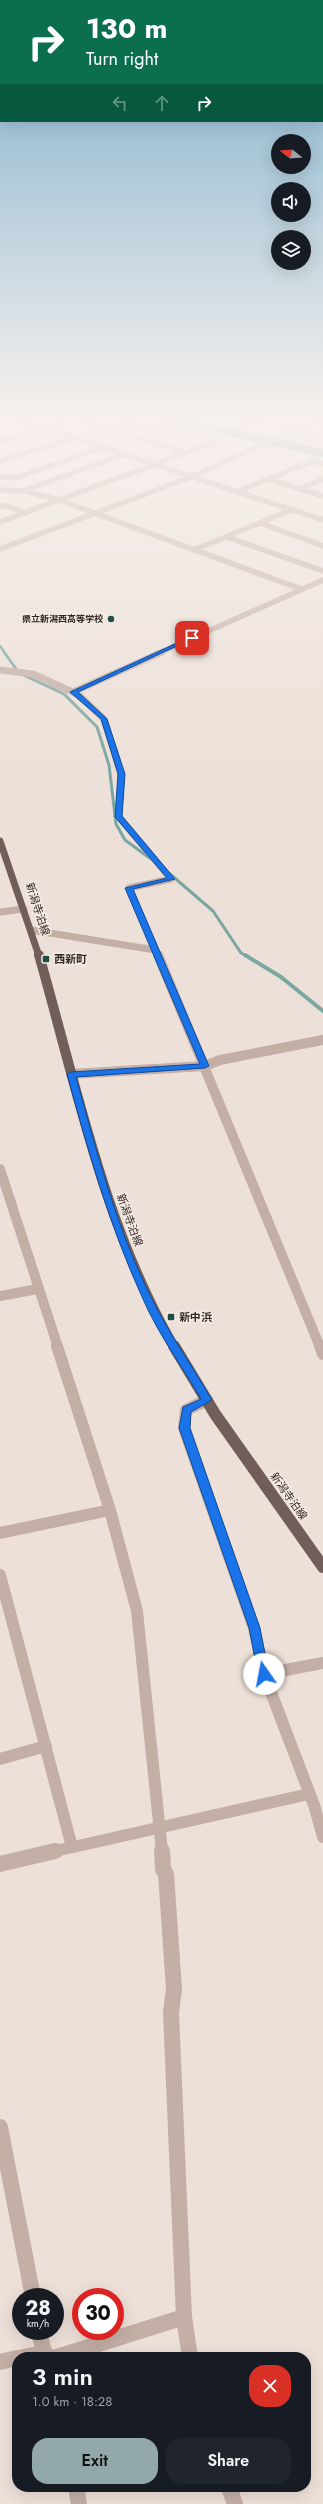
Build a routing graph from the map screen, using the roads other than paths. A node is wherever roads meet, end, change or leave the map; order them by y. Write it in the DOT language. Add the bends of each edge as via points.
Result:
graph roads {
  1 [pos="37,535"];
  2 [pos="153,535"];
  3 [pos="232,535"];
  4 [pos="292,535"];
  5 [pos="227,537"];
  6 [pos="323,546"];
  7 [pos="0,549"];
  8 [pos="194,550"];
  9 [pos="323,571"];
  10 [pos="323,580"];
  11 [pos="301,589"];
  12 [pos="0,670"];
  13 [pos="73,692"];
  14 [pos="0,840"];
  15 [pos="24,909"];
  16 [pos="0,912"];
  17 [pos="31,930"];
  18 [pos="155,950"];
  19 [pos="323,1040"];
  20 [pos="205,1066"];
  21 [pos="71,1074"];
  22 [pos="0,1169"];
  23 [pos="38,1290"];
  24 [pos="0,1296"];
  25 [pos="323,1354"];
  26 [pos="207,1400"];
  27 [pos="110,1510"];
  28 [pos="0,1533"];
  29 [pos="323,1567"];
  30 [pos="0,1574"];
  31 [pos="323,1663"];
  32 [pos="264,1674"];
  33 [pos="46,1746"];
  34 [pos="0,1759"];
  35 [pos="309,1794"];
  36 [pos="161,1827"];
  37 [pos="323,1837"];
  38 [pos="72,1847"];
  39 [pos="0,1864"];
  40 [pos="0,2127"];
  41 [pos="31,2288"];
  42 [pos="184,2317"];
  43 [pos="43,2340"];
  44 [pos="48,2352"];
  45 [pos="64,2352"];
  46 [pos="189,2352"];
  47 [pos="12,2359"];
  48 [pos="0,2362"];
  49 [pos="77,2492"];
  50 [pos="231,2492"];
  51 [pos="79,2504"];
  52 [pos="235,2504"];
  1 -- 7 [label="street"];
  2 -- 8 [label="street"];
  3 -- 5 [label="street"];
  4 -- 6 [label="street"];
  5 -- 8 [label="street"];
  5 -- 9 [label="street"];
  8 -- 11 [label="street"];
  10 -- 11 [label="street"];
  11 -- 13 [label="street"];
  12 -- 13 [label="street" via="33,674"];
  13 -- 18 [label="street" via="104,719 121,774 119,817 171,879 129,888"];
  14 -- 15 [label="main road, 新潟寺泊線"];
  15 -- 16 [label="street"];
  15 -- 17 [label="main road, 新潟寺泊線"];
  17 -- 18 [label="street"];
  17 -- 21 [label="main road, 新潟寺泊線"];
  18 -- 20 [label="street"];
  19 -- 20 [label="street" via="255,1052"];
  20 -- 21 [label="street"];
  20 -- 25 [label="street"];
  21 -- 26 [label="main road, 新潟寺泊線" via="94,1158 148,1301"];
  22 -- 23 [label="street"];
  23 -- 24 [label="street"];
  23 -- 27 [label="street"];
  26 -- 29 [label="main road, 新潟寺泊線"];
  26 -- 32 [label="street" via="186,1410 184,1428 254,1628"];
  27 -- 28 [label="street"];
  27 -- 36 [label="street" via="137,1611"];
  30 -- 33 [label="street"];
  31 -- 32 [label="street"];
  32 -- 35 [label="street"];
  33 -- 34 [label="street"];
  33 -- 38 [label="street"];
  35 -- 36 [label="street"];
  35 -- 37 [label="street"];
  36 -- 38 [label="street"];
  36 -- 42 [label="street" via="174,1989 171,2013"];
  38 -- 39 [label="street"];
  40 -- 41 [label="street"];
  42 -- 45 [label="street"];
  42 -- 46 [label="street"];
  43 -- 44 [label="street"];
  47 -- 48 [label="street"];
  49 -- 51 [label="street"];
  50 -- 52 [label="street"];
}
